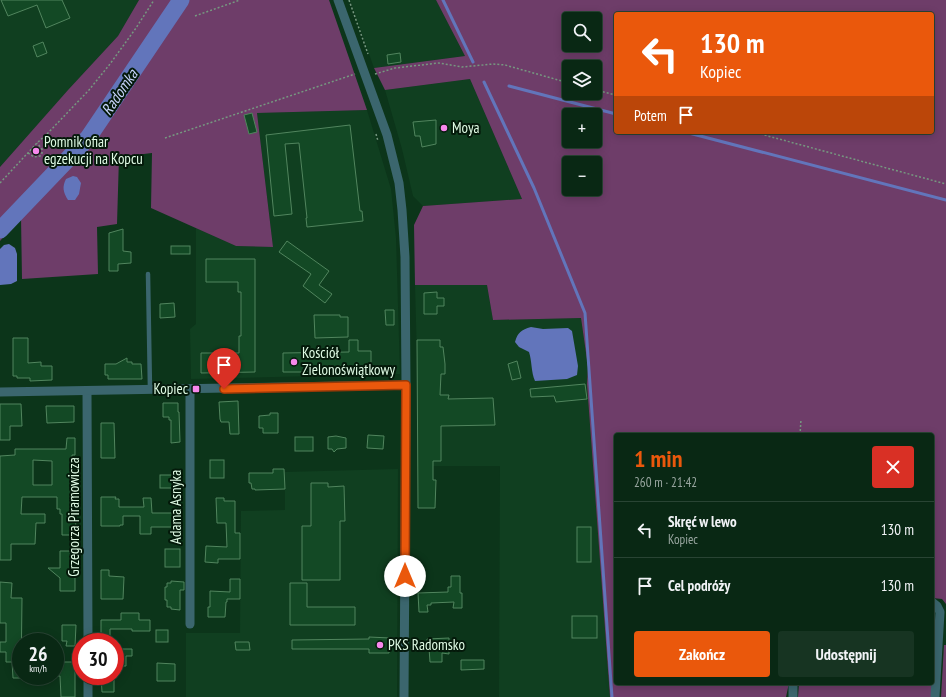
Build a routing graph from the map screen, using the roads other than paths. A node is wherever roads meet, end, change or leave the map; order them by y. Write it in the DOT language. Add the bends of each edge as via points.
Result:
graph roads {
  1 [pos="338,0"];
  2 [pos="148,274"];
  3 [pos="406,385"];
  4 [pos="150,390"];
  5 [pos="190,390"];
  6 [pos="87,391"];
  7 [pos="0,392"];
  8 [pos="934,604"];
  9 [pos="190,624"];
  10 [pos="88,633"];
  11 [pos="88,685"];
  12 [pos="793,685"];
  13 [pos="88,697"];
  14 [pos="404,697"];
  15 [pos="793,697"];
  16 [pos="935,697"];
  1 -- 3 [label="street" via="387,135 398,183 405,257"];
  2 -- 4 [label="lane"];
  3 -- 5 [label="street"];
  3 -- 14 [label="street"];
  4 -- 5 [label="street"];
  4 -- 6 [label="street"];
  5 -- 9 [label="street, Adama Asnyka"];
  6 -- 7 [label="street"];
  6 -- 10 [label="street, Grzegorza Piramowicza"];
  8 -- 16 [label="street" via="940,612"];
  11 -- 13 [label="street"];
  12 -- 15 [label="street"];
}
